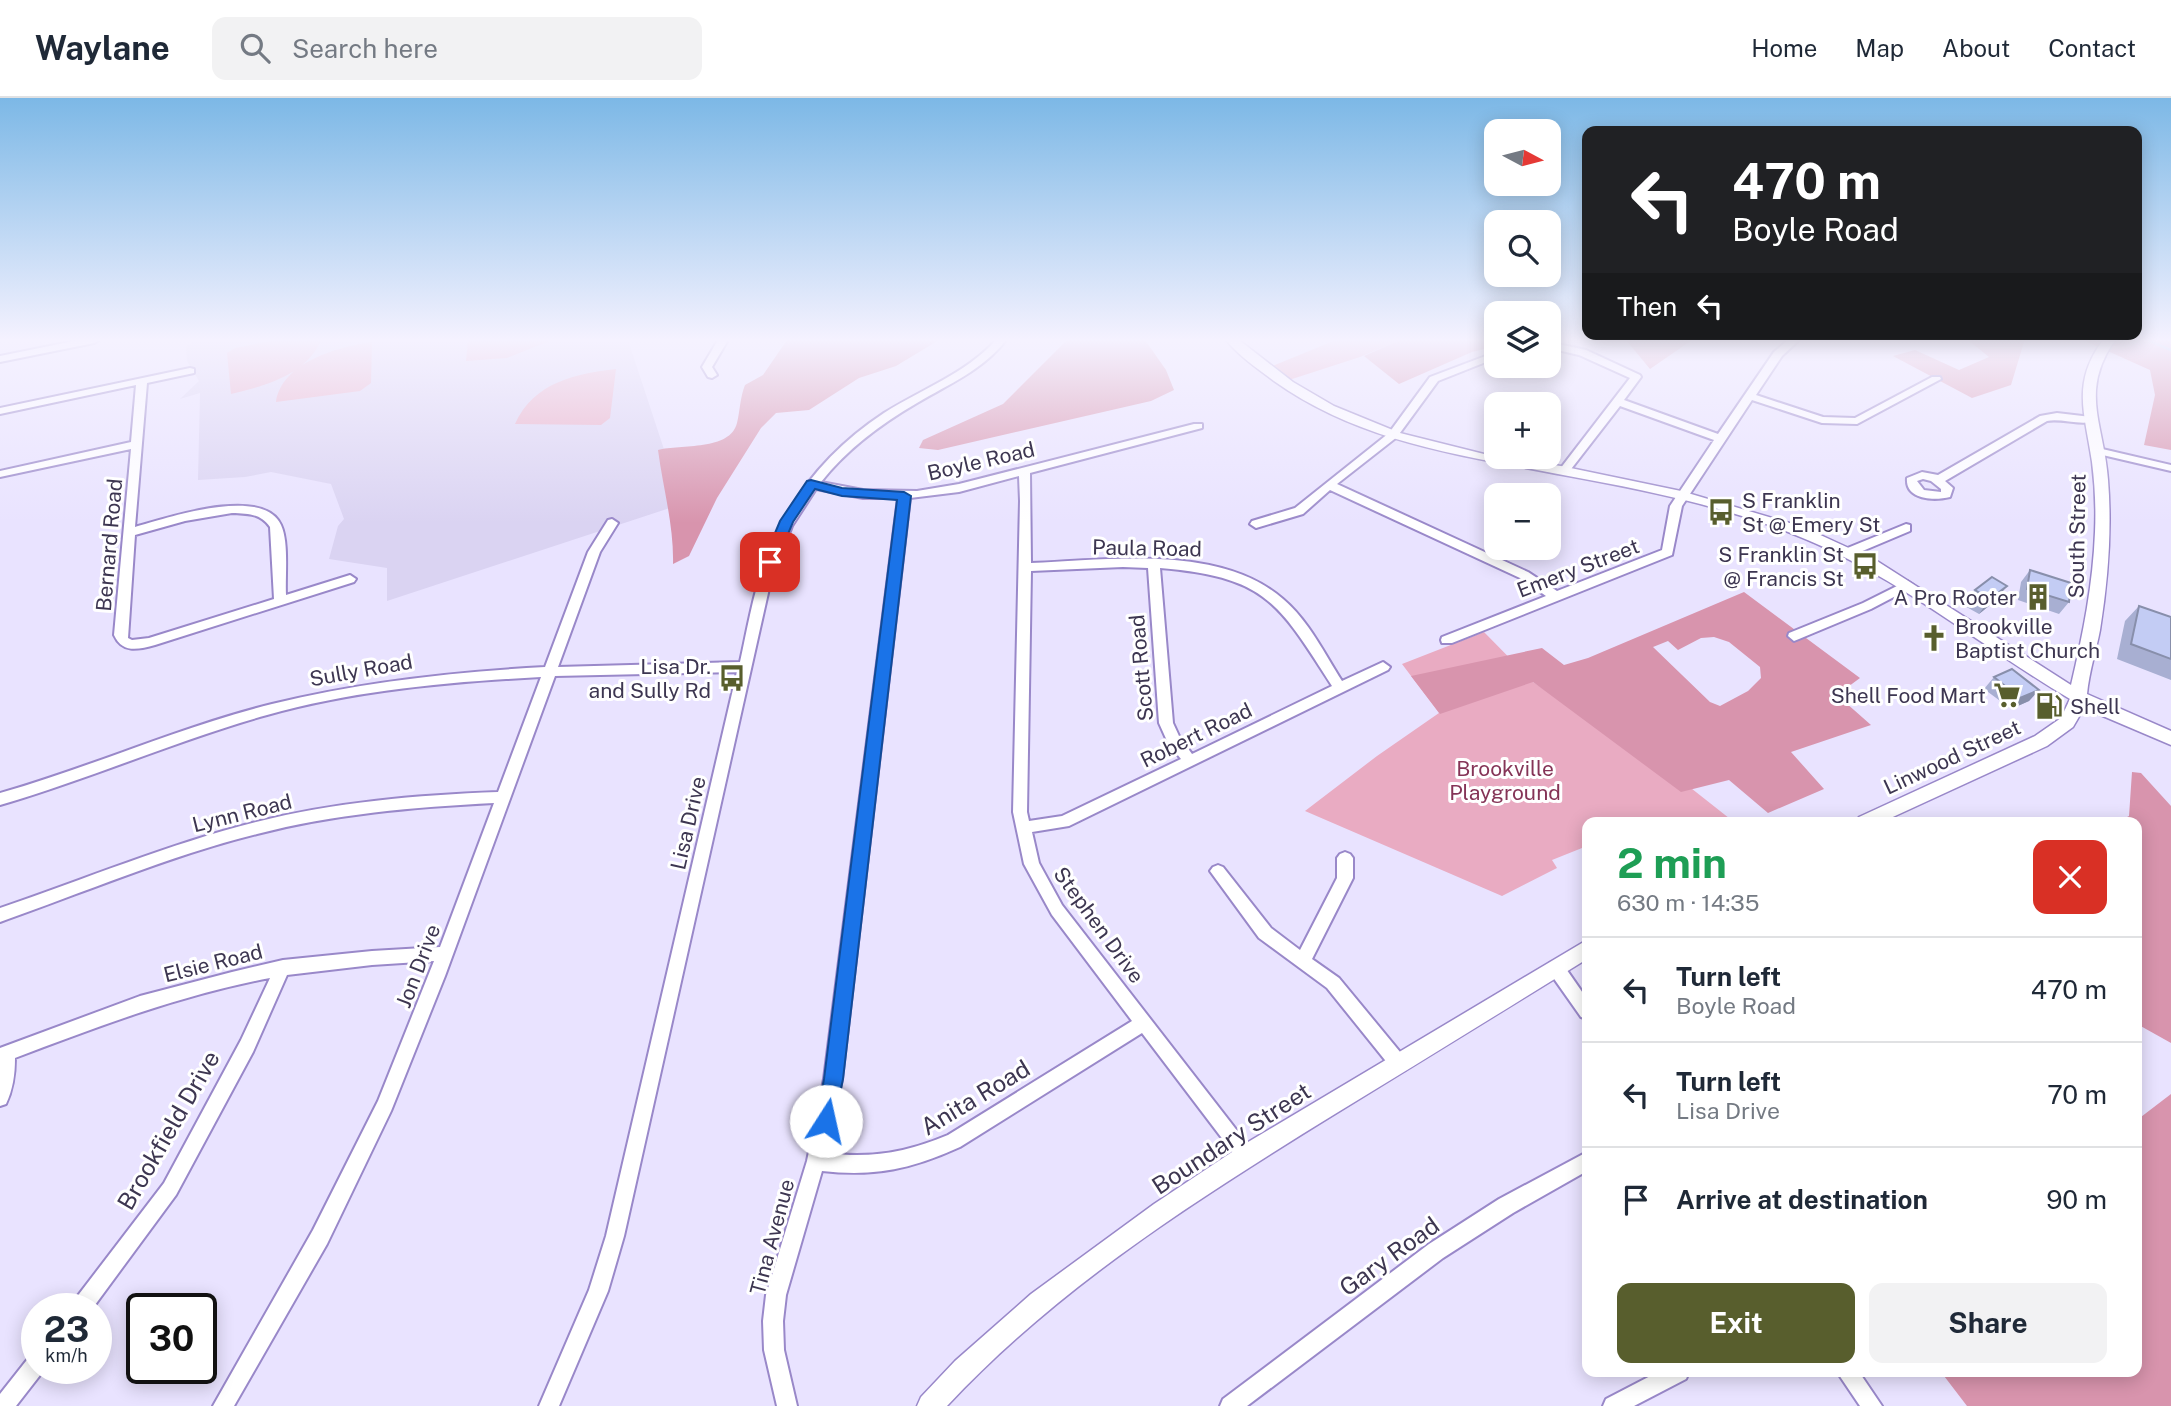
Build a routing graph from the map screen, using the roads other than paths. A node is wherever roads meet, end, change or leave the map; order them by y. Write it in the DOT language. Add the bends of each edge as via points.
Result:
graph roads {
  1 [pos="47,401"];
  2 [pos="140,401"];
  3 [pos="912,401"];
  4 [pos="1319,401"];
  5 [pos="1418,401"];
  6 [pos="1617,401"];
  7 [pos="1745,401"];
  8 [pos="1764,401"];
  9 [pos="1895,401"];
  10 [pos="2088,401"];
  11 [pos="0,411"];
  12 [pos="2091,419"];
  13 [pos="1198,426"];
  14 [pos="1393,435"];
  15 [pos="1719,438"];
  16 [pos="136,444"];
  17 [pos="2098,451"];
  18 [pos="2171,468"];
  19 [pos="1564,471"];
  20 [pos="1024,472"];
  21 [pos="0,474"];
  22 [pos="1938,480"];
  23 [pos="811,484"];
  24 [pos="1329,485"];
  25 [pos="904,496"];
  26 [pos="1681,497"];
  27 [pos="612,523"];
  28 [pos="1256,524"];
  29 [pos="1906,528"];
  30 [pos="130,531"];
  31 [pos="1849,552"];
  32 [pos="1154,565"];
  33 [pos="1025,567"];
  34 [pos="350,579"];
  35 [pos="1907,585"];
  36 [pos="1557,597"];
  37 [pos="279,601"];
  38 [pos="1794,636"];
  39 [pos="1447,640"];
  40 [pos="745,667"];
  41 [pos="1383,667"];
  42 [pos="550,671"];
  43 [pos="1340,688"];
  44 [pos="2078,697"];
  45 [pos="2171,738"];
  46 [pos="1190,761"];
  47 [pos="504,797"];
  48 [pos="0,799"];
  49 [pos="1876,817"];
  50 [pos="1023,828"];
  51 [pos="1345,858"];
  52 [pos="1218,871"];
  53 [pos="0,915"];
  54 [pos="1582,952"];
  55 [pos="445,954"];
  56 [pos="1303,961"];
  57 [pos="283,967"];
  58 [pos="1556,968"];
  59 [pos="1582,1005"];
  60 [pos="1144,1022"];
  61 [pos="3,1054"];
  62 [pos="1399,1064"];
  63 [pos="0,1098"];
  64 [pos="1246,1156"];
  65 [pos="816,1161"];
  66 [pos="1582,1164"];
  67 [pos="92,1293"];
  68 [pos="1669,1377"];
  69 [pos="1851,1377"];
  70 [pos="21,1383"];
  71 [pos="934,1404"];
  72 [pos="3,1406"];
  73 [pos="223,1406"];
  74 [pos="549,1406"];
  75 [pos="787,1406"];
  76 [pos="1230,1406"];
  77 [pos="1613,1406"];
  78 [pos="1872,1406"];
  1 -- 11 [label="street"];
  2 -- 16 [label="street, Bernard Road"];
  3 -- 23 [label="street, Lisa Drive" via="866,430"];
  4 -- 14 [label="main road"];
  5 -- 14 [label="street"];
  6 -- 15 [label="street"];
  6 -- 19 [label="street"];
  7 -- 15 [label="street"];
  8 -- 9 [label="street" via="1822,420 1857,421"];
  10 -- 12 [label="main road, South Street"];
  12 -- 17 [label="main road, South Street"];
  12 -- 22 [label="street" via="2044,418"];
  13 -- 20 [label="street, Boyle Road"];
  14 -- 19 [label="main road"];
  14 -- 24 [label="street"];
  15 -- 26 [label="street"];
  16 -- 21 [label="street"];
  16 -- 30 [label="street, Bernard Road"];
  17 -- 18 [label="street"];
  17 -- 44 [label="main road, South Street" via="2102,503 2099,590"];
  19 -- 26 [label="main road"];
  20 -- 25 [label="street, Boyle Road"];
  20 -- 33 [label="street, Stephen Drive"];
  23 -- 25 [label="street, Boyle Road" via="842,492"];
  23 -- 40 [label="street, Lisa Drive" via="777,541"];
  24 -- 28 [label="street" via="1299,511"];
  24 -- 36 [label="street" via="1524,575"];
  25 -- 65 [label="street, Tina Avenue" via="833,1079"];
  26 -- 31 [label="main road" via="1774,522"];
  26 -- 36 [label="street, Emery Street" via="1668,552"];
  27 -- 42 [label="street, Jon Drive" via="594,552"];
  29 -- 31 [label="street"];
  30 -- 37 [label="street" via="221,510 265,512 275,526"];
  30 -- 37 [label="street, Bernard Road" via="120,635 130,645"];
  31 -- 35 [label="main road"];
  32 -- 33 [label="street, Paula Road"];
  32 -- 43 [label="street, Paula Road" via="1220,570 1267,591 1291,614"];
  32 -- 46 [label="street, Scott Road" via="1166,723"];
  33 -- 50 [label="street, Stephen Drive" via="1019,796"];
  34 -- 37 [label="street, Bernard Road"];
  35 -- 38 [label="street"];
  35 -- 44 [label="main road"];
  36 -- 39 [label="street, Emery Street"];
  40 -- 42 [label="street, Sully Road"];
  40 -- 74 [label="street, Lisa Drive" via="619,1223 598,1291"];
  41 -- 43 [label="street, Robert Road"];
  42 -- 47 [label="street, Jon Drive"];
  42 -- 48 [label="street, Sully Road" via="439,678 306,701 231,721"];
  43 -- 46 [label="street, Robert Road"];
  44 -- 45 [label="main road"];
  44 -- 49 [label="main road, Linwood Street" via="2072,717 2056,732"];
  46 -- 50 [label="street, Robert Road" via="1064,822"];
  47 -- 53 [label="street, Lynn Road" via="378,805 258,828 162,856"];
  47 -- 55 [label="street, Jon Drive"];
  50 -- 60 [label="street, Stephen Drive" via="1032,864 1046,893"];
  51 -- 56 [label="street" via="1345,878"];
  52 -- 56 [label="street" via="1265,933"];
  54 -- 58 [label="main road, Boundary Street"];
  55 -- 57 [label="street, Elsie Road" via="351,958"];
  55 -- 73 [label="street, Jon Drive" via="386,1105 355,1170"];
  56 -- 62 [label="street" via="1334,983"];
  57 -- 61 [label="street, Elsie Road" via="159,997"];
  57 -- 67 [label="street, Brookfield Drive" via="241,1058 170,1189"];
  58 -- 59 [label="street"];
  58 -- 62 [label="main road, Boundary Street"];
  60 -- 64 [label="street, Stephen Drive"];
  60 -- 65 [label="street, Anita Road" via="954,1141 924,1155 873,1166"];
  61 -- 63 [label="street" via="6,1079"];
  62 -- 64 [label="main road, Boundary Street"];
  64 -- 71 [label="main road, Boundary Street" via="1035,1308 995,1340"];
  65 -- 75 [label="street, Tina Avenue" via="782,1267 773,1321 775,1360"];
  66 -- 76 [label="street, Gary Road" via="1436,1251"];
  68 -- 77 [label="street"];
  69 -- 78 [label="street"];
  70 -- 72 [label="street"];
}
